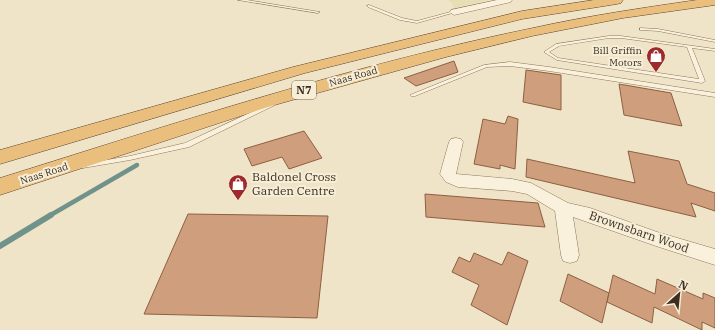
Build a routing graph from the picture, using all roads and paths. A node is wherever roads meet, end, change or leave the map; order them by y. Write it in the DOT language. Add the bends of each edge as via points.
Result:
graph roads {
  1 [pos="240,0"];
  2 [pos="508,0"];
  3 [pos="554,0"];
  4 [pos="715,1"];
  5 [pos="715,5"];
  6 [pos="369,6"];
  7 [pos="616,8"];
  8 [pos="318,12"];
  9 [pos="454,12"];
  10 [pos="642,29"];
  11 [pos="715,41"];
  12 [pos="689,46"];
  13 [pos="715,50"];
  14 [pos="299,70"];
  15 [pos="413,95"];
  16 [pos="715,96"];
  17 [pos="456,142"];
  18 [pos="0,157"];
  19 [pos="0,187"];
  20 [pos="563,208"];
  21 [pos="570,255"];
  22 [pos="715,257"];
  1 -- 8 [label="lane"];
  2 -- 9 [label="street"];
  3 -- 14 [label="highway, N7" via="475,18"];
  4 -- 7 [label="highway, Naas Road / N7"];
  5 -- 7 [label="highway, N7"];
  6 -- 9 [label="lane" via="417,22"];
  7 -- 14 [label="highway, Naas Road / N7" via="522,15"];
  7 -- 19 [label="highway, Naas Road / N7" via="306,89"];
  10 -- 11 [label="lane"];
  12 -- 12 [label="lane" via="702,81 557,59 546,52 558,45 621,37"];
  12 -- 13 [label="lane"];
  14 -- 18 [label="highway, Naas Road / N7"];
  15 -- 16 [label="lane" via="486,66 510,64 549,68"];
  17 -- 20 [label="street, Brownsbarn Wood" via="448,174 451,178 531,189"];
  20 -- 21 [label="street"];
  20 -- 22 [label="street, Brownsbarn Wood"];
}
